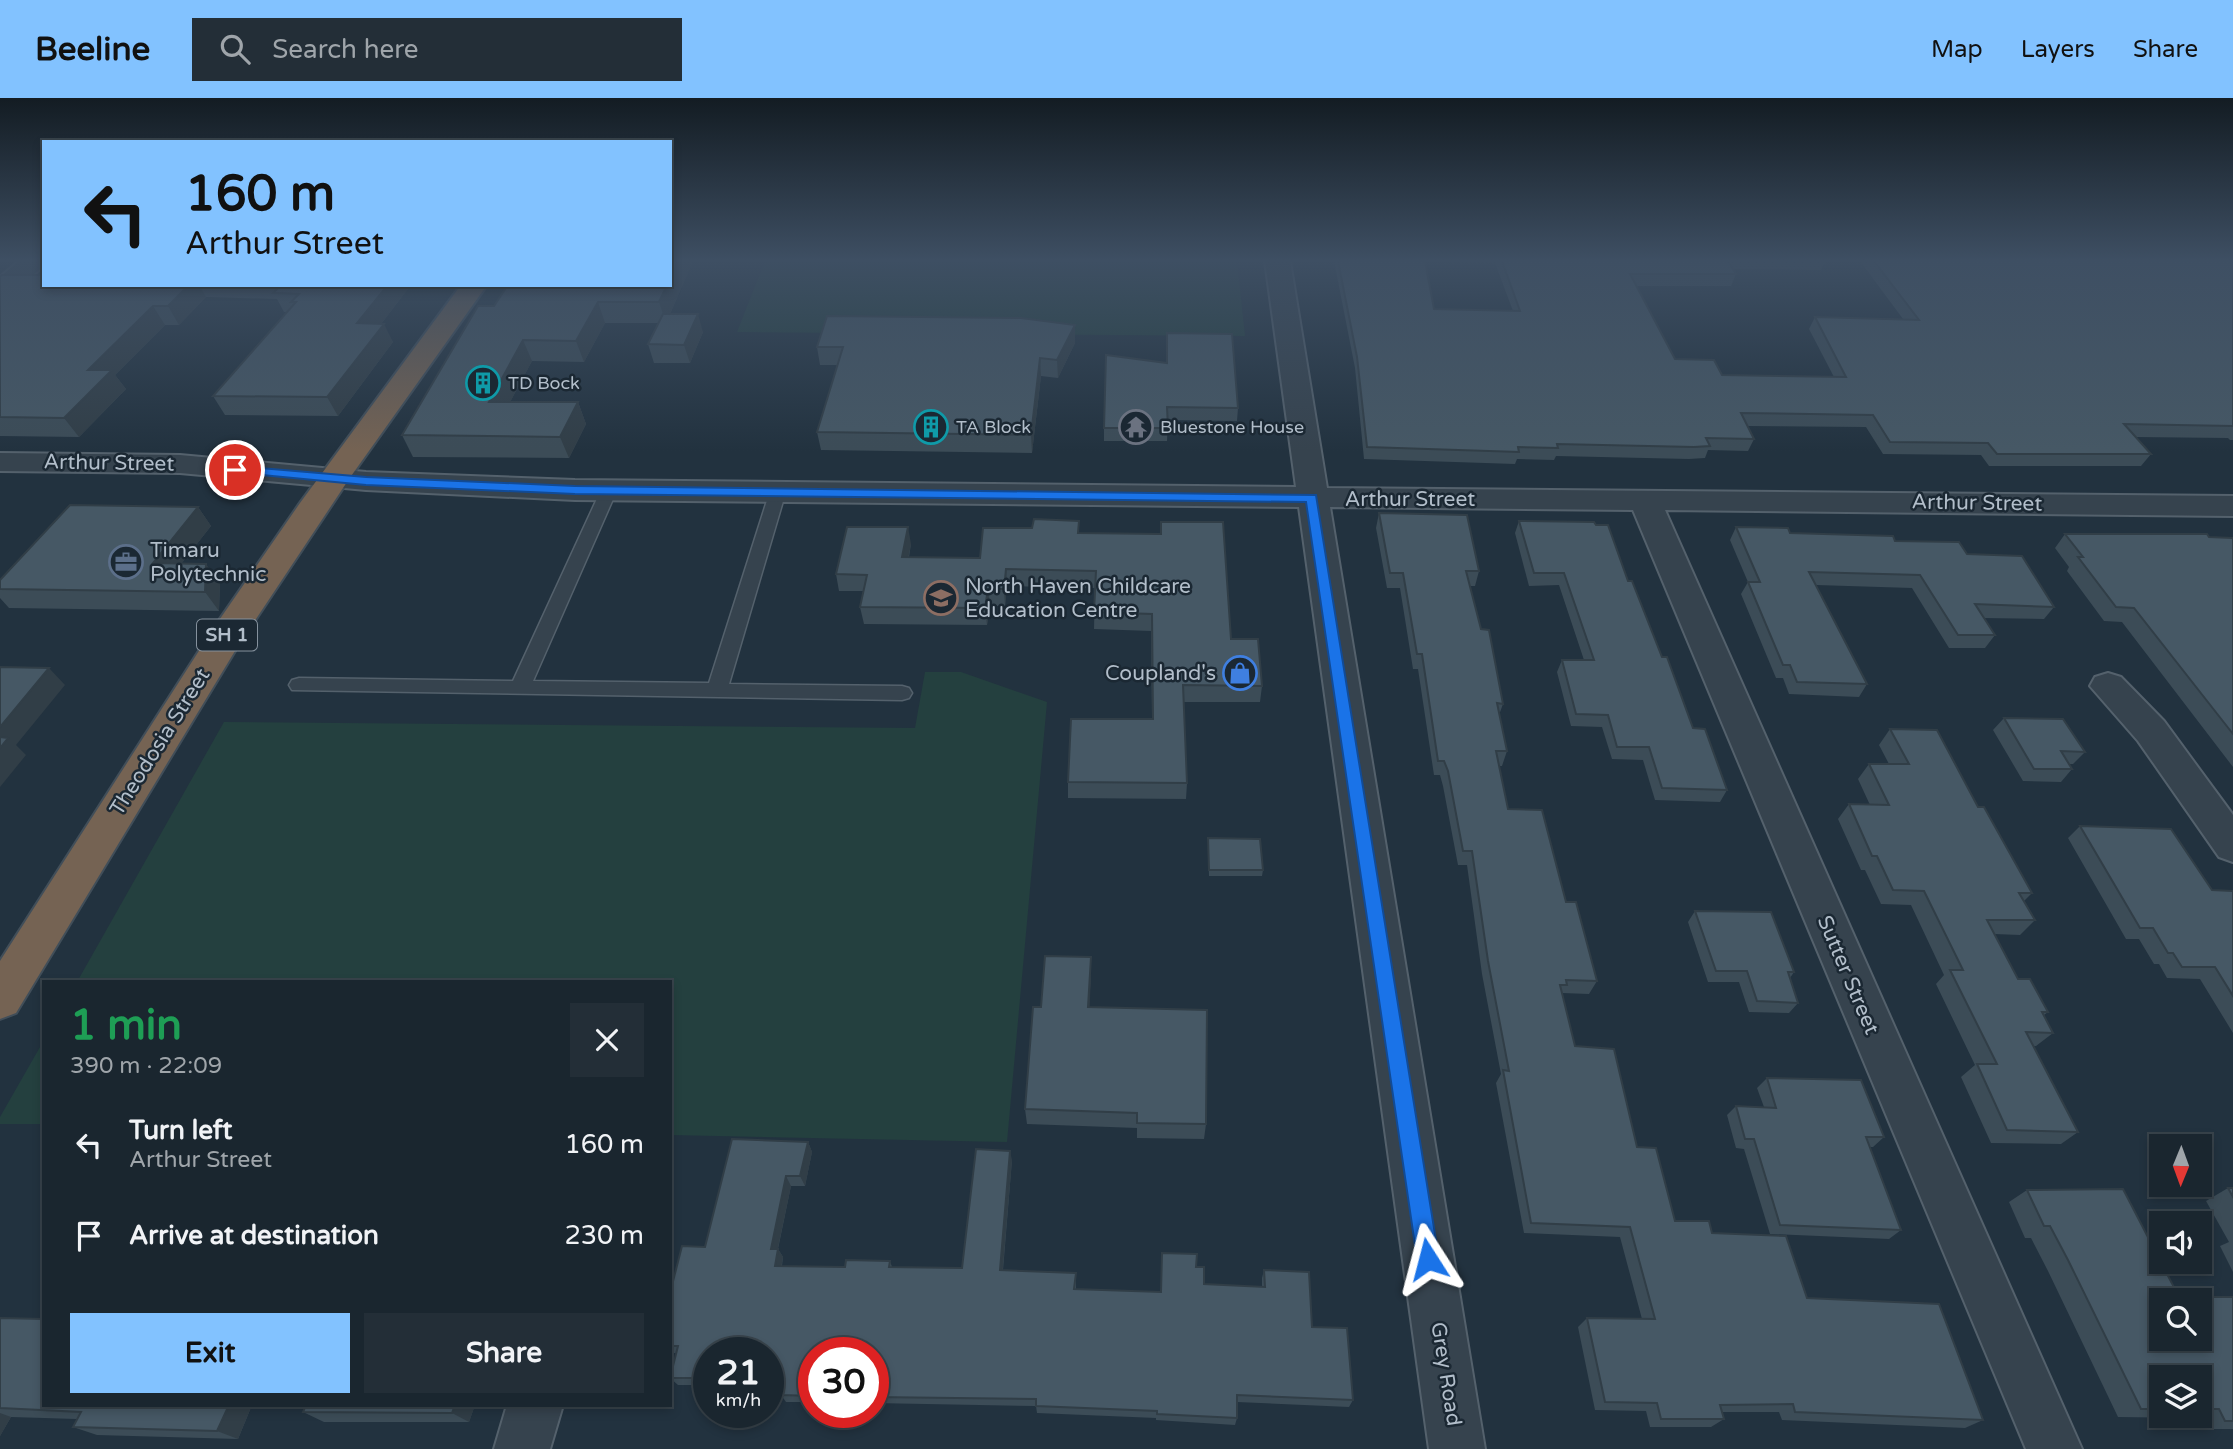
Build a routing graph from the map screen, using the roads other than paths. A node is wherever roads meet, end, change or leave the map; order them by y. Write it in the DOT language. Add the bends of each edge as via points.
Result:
graph roads {
  1 [pos="445,324"];
  2 [pos="1286,324"];
  3 [pos="0,462"];
  4 [pos="333,478"];
  5 [pos="609,490"];
  6 [pos="778,491"];
  7 [pos="1312,498"];
  8 [pos="1646,500"];
  9 [pos="2233,506"];
  10 [pos="299,685"];
  11 [pos="2108,686"];
  12 [pos="520,687"];
  13 [pos="718,690"];
  14 [pos="902,692"];
  15 [pos="2233,846"];
  16 [pos="0,999"];
  17 [pos="534,1407"];
  18 [pos="522,1449"];
  19 [pos="1457,1449"];
  20 [pos="2053,1449"];
  1 -- 4 [label="highway, Theodosia Street / SH 1"];
  2 -- 7 [label="street, Grey Road"];
  3 -- 4 [label="street, Arthur Street" via="180,464"];
  4 -- 5 [label="street, Arthur Street"];
  4 -- 16 [label="highway, Theodosia Street / SH 1" via="175,716"];
  5 -- 6 [label="street, Arthur Street"];
  5 -- 12 [label="lane"];
  6 -- 7 [label="street, Arthur Street"];
  6 -- 13 [label="lane"];
  7 -- 8 [label="street, Arthur Street"];
  7 -- 19 [label="street, Grey Road"];
  8 -- 9 [label="street, Arthur Street"];
  8 -- 20 [label="street, Sutter Street"];
  10 -- 12 [label="lane"];
  11 -- 15 [label="street" via="2151,732"];
  12 -- 13 [label="lane"];
  13 -- 14 [label="lane"];
  17 -- 18 [label="street"];
}
